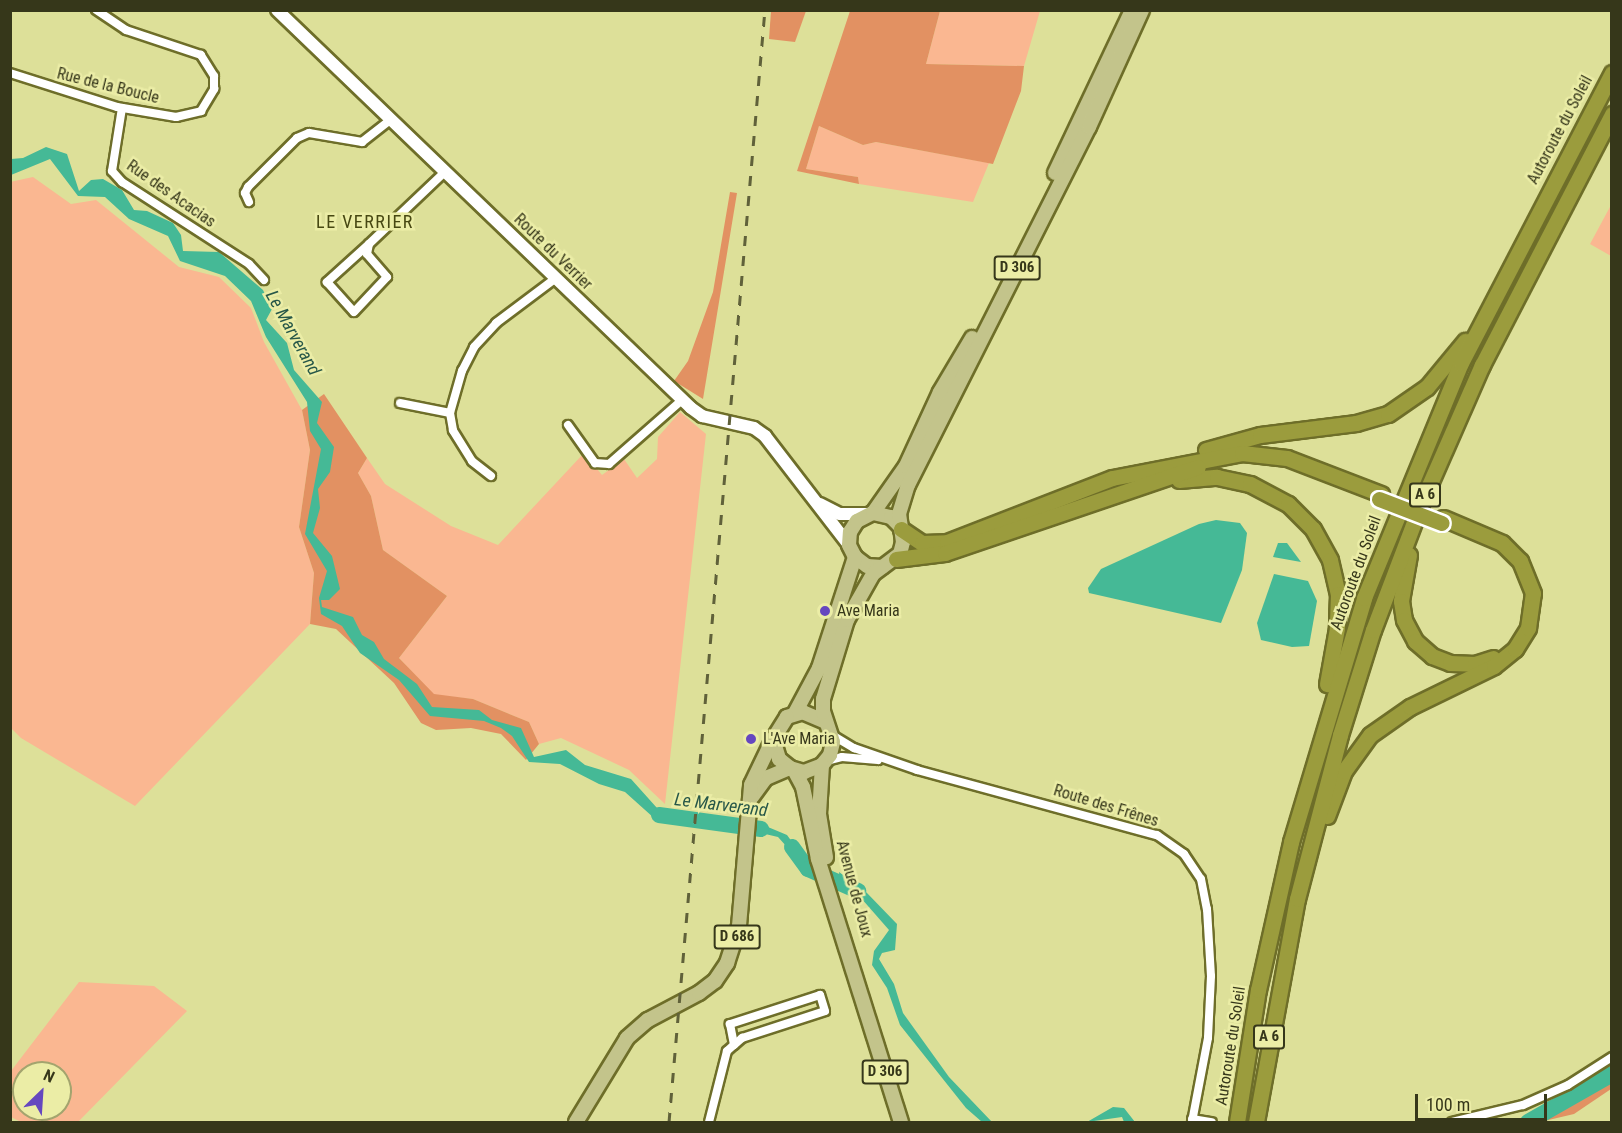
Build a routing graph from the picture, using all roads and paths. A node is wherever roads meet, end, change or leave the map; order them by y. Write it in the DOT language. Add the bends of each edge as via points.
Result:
graph roads {
  1 [pos="96,10"];
  2 [pos="277,10"];
  3 [pos="1132,10"];
  4 [pos="1142,10"];
  5 [pos="1121,53"];
  6 [pos="10,73"];
  7 [pos="1611,73"];
  8 [pos="122,108"];
  9 [pos="1611,114"];
  10 [pos="390,120"];
  11 [pos="445,172"];
  12 [pos="249,202"];
  13 [pos="369,244"];
  14 [pos="556,278"];
  15 [pos="264,280"];
  16 [pos="1484,316"];
  17 [pos="682,400"];
  18 [pos="400,403"];
  19 [pos="450,413"];
  20 [pos="568,425"];
  21 [pos="1173,464"];
  22 [pos="491,476"];
  23 [pos="1150,486"];
  24 [pos="1380,496"];
  25 [pos="811,499"];
  26 [pos="1420,506"];
  27 [pos="871,514"];
  28 [pos="1442,521"];
  29 [pos="900,528"];
  30 [pos="852,551"];
  31 [pos="896,559"];
  32 [pos="882,567"];
  33 [pos="795,713"];
  34 [pos="826,722"];
  35 [pos="832,735"];
  36 [pos="773,739"];
  37 [pos="888,761"];
  38 [pos="1313,761"];
  39 [pos="824,763"];
  40 [pos="792,769"];
  41 [pos="748,809"];
  42 [pos="823,863"];
  43 [pos="1297,899"];
  44 [pos="734,1045"];
  45 [pos="1611,1057"];
  46 [pos="1192,1121"];
  47 [pos="576,1122"];
  48 [pos="709,1122"];
  49 [pos="901,1122"];
  50 [pos="1212,1122"];
  51 [pos="1237,1122"];
  52 [pos="1256,1122"];
  53 [pos="1452,1122"];
  1 -- 8 [label="street, Rue de la Boucle" via="126,30 201,55 214,76 214,89 201,111 176,117"];
  2 -- 10 [label="main road, Route du Verrier"];
  3 -- 5 [label="main road, D 306"];
  4 -- 5 [label="main road, D 306"];
  5 -- 27 [label="main road, D 306" via="906,466"];
  5 -- 29 [label="main road, D 306" via="908,485 901,501"];
  6 -- 8 [label="street, Rue de la Boucle"];
  7 -- 16 [label="highway, Autoroute du Soleil / A 6"];
  8 -- 15 [label="street, Rue des Acacias" via="112,171 130,187 249,264"];
  9 -- 26 [label="highway, A 6" via="1504,319"];
  10 -- 11 [label="main road, Route du Verrier"];
  10 -- 12 [label="street" via="362,142 309,133 297,138 248,187 245,193"];
  11 -- 13 [label="street"];
  11 -- 14 [label="main road, Route du Verrier"];
  13 -- 13 [label="street" via="327,282 354,312 387,277 367,254"];
  14 -- 17 [label="main road, Route du Verrier"];
  14 -- 19 [label="street" via="522,300 474,347 462,371"];
  16 -- 21 [label="highway" via="1427,387 1388,414 1356,423 1260,435"];
  16 -- 38 [label="highway, Autoroute du Soleil / A 6" via="1389,532"];
  17 -- 20 [label="street" via="609,464 595,463"];
  17 -- 25 [label="main road, Route du Verrier" via="702,416 754,428"];
  18 -- 19 [label="street"];
  19 -- 22 [label="street" via="462,448"];
  21 -- 24 [label="highway" via="1231,453 1263,453 1302,463"];
  21 -- 29 [label="highway" via="1063,495 946,542 922,543"];
  23 -- 24 [label="highway" via="1190,469 1254,458 1289,465"];
  23 -- 31 [label="highway" via="945,553"];
  23 -- 38 [label="highway" via="1209,477 1250,484 1297,511 1325,548 1337,582 1338,617"];
  24 -- 28 [label="highway, bridge"];
  25 -- 27 [label="main road, Route du Verrier" via="840,514"];
  25 -- 30 [label="main road, Route du Verrier"];
  26 -- 28 [label="highway" via="1402,593 1406,628 1420,647 1443,661 1466,665 1484,662 1516,638 1526,617 1526,587 1516,566 1501,550"];
  26 -- 43 [label="highway, A 6" via="1340,735"];
  27 -- 29 [label="main road" via="885,515"];
  27 -- 30 [label="main road" via="853,526"];
  28 -- 43 [label="highway" via="1502,543 1520,561 1533,593 1528,628 1515,649 1501,661 1400,713 1361,745 1337,786"];
  29 -- 31 [label="main road" via="902,548"];
  30 -- 32 [label="main road" via="867,566"];
  30 -- 33 [label="main road" via="819,668"];
  31 -- 32 [label="main road"];
  32 -- 34 [label="main road" via="858,598 842,632 823,699"];
  33 -- 34 [label="main road" via="812,713"];
  33 -- 36 [label="main road" via="780,723"];
  34 -- 35 [label="main road"];
  35 -- 37 [label="street, Route des Frênes"];
  35 -- 39 [label="main road" via="832,749"];
  36 -- 40 [label="main road" via="776,753"];
  36 -- 41 [label="main road, D 686" via="753,776"];
  37 -- 39 [label="street, Route des Frênes" via="842,757"];
  37 -- 46 [label="street, Route des Frênes" via="1157,836 1184,855 1201,879 1211,976 1208,1038"];
  38 -- 51 [label="highway, Autoroute du Soleil / A 6" via="1267,946"];
  39 -- 40 [label="main road" via="813,770"];
  39 -- 42 [label="main road, Avenue de Joux / D 306" via="819,814"];
  40 -- 41 [label="main road" via="766,778"];
  40 -- 42 [label="main road, Avenue de Joux / D 306" via="803,787"];
  41 -- 47 [label="main road, D 686" via="739,926 727,963 707,987 648,1020 627,1038"];
  42 -- 49 [label="main road, Avenue de Joux / D 306" via="858,967 869,1021"];
  43 -- 52 [label="highway, A 6"];
  44 -- 44 [label="street" via="742,1038 825,1011 820,995 730,1024"];
  44 -- 48 [label="street" via="727,1051"];
  45 -- 53 [label="street" via="1568,1085 1523,1105"];
  46 -- 50 [label="street"];
}
